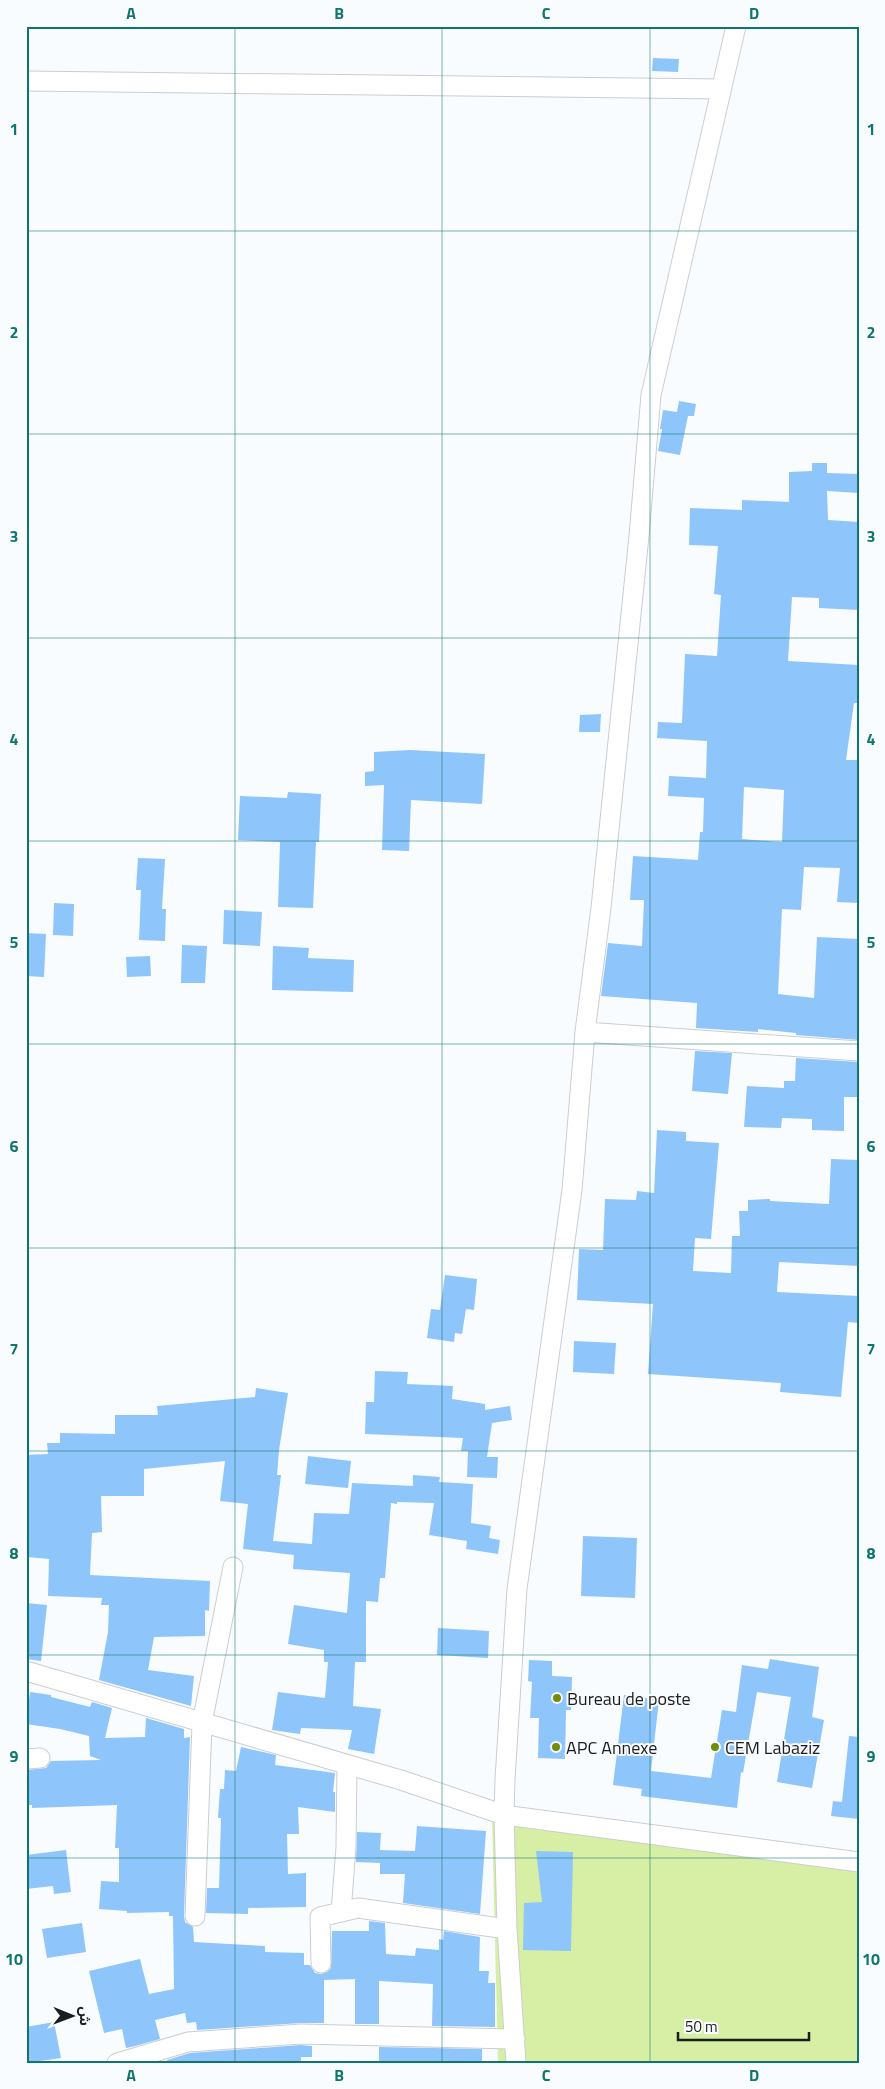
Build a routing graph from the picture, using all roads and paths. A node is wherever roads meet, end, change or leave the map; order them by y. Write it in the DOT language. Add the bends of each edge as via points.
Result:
graph roads {
  1 [pos="736,26"];
  2 [pos="26,81"];
  3 [pos="721,89"];
  4 [pos="585,1032"];
  5 [pos="859,1050"];
  6 [pos="232,1566"];
  7 [pos="26,1671"];
  8 [pos="202,1723"];
  9 [pos="347,1765"];
  10 [pos="504,1815"];
  11 [pos="859,1862"];
  12 [pos="340,1912"];
  13 [pos="195,1916"];
  14 [pos="507,1929"];
  15 [pos="321,1963"];
  16 [pos="515,2039"];
  17 [pos="116,2063"];
  18 [pos="516,2063"];
  1 -- 3 [label="street"];
  2 -- 3 [label="street"];
  3 -- 4 [label="street" via="651,395 601,908"];
  4 -- 5 [label="street"];
  4 -- 10 [label="street" via="572,1190 518,1589"];
  6 -- 8 [label="street"];
  7 -- 8 [label="street"];
  8 -- 9 [label="street"];
  8 -- 13 [label="street"];
  9 -- 10 [label="street"];
  9 -- 12 [label="street" via="346,1847"];
  10 -- 11 [label="street"];
  10 -- 14 [label="street"];
  12 -- 14 [label="street" via="358,1908"];
  12 -- 15 [label="street" via="320,1917"];
  14 -- 16 [label="street"];
  16 -- 17 [label="street" via="301,2034 188,2042"];
  16 -- 18 [label="street"];
}
